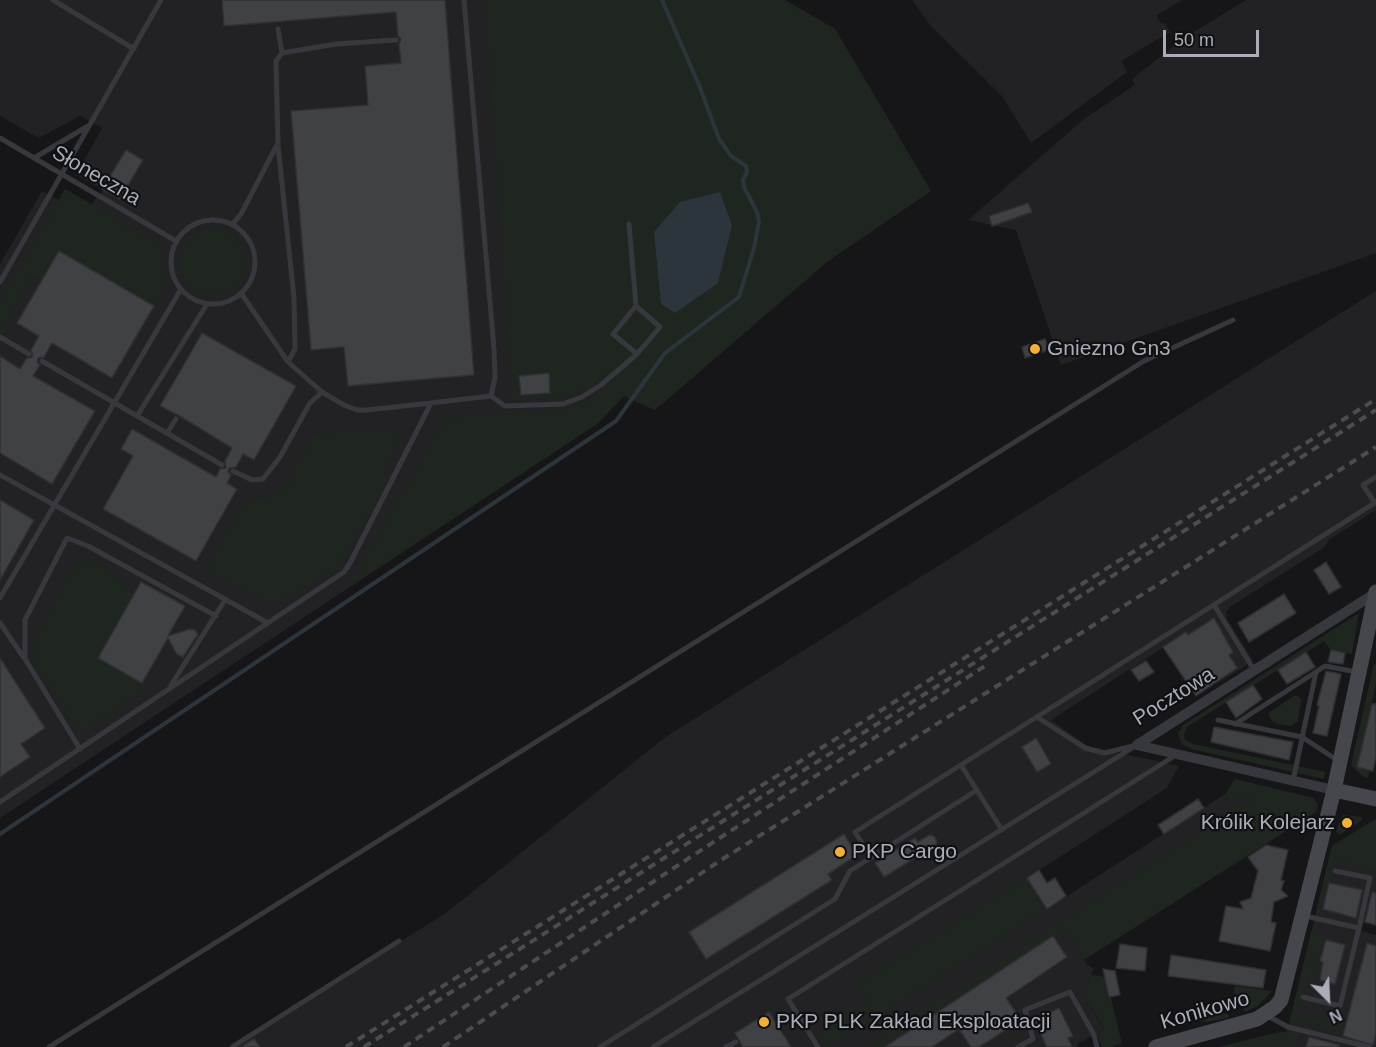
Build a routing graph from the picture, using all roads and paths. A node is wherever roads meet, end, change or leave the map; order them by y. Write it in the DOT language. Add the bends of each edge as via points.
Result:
graph roads {
  1 [pos="53,0"];
  2 [pos="161,0"];
  3 [pos="464,0"];
  4 [pos="278,29"];
  5 [pos="396,40"];
  6 [pos="134,49"];
  7 [pos="282,53"];
  8 [pos="89,125"];
  9 [pos="0,138"];
  10 [pos="278,143"];
  11 [pos="34,158"];
  12 [pos="61,174"];
  13 [pos="629,224"];
  14 [pos="232,225"];
  15 [pos="176,241"];
  16 [pos="0,282"];
  17 [pos="181,289"];
  18 [pos="241,293"];
  19 [pos="207,304"];
  20 [pos="636,306"];
  21 [pos="1233,320"];
  22 [pos="0,337"];
  23 [pos="29,354"];
  24 [pos="637,354"];
  25 [pos="42,361"];
  26 [pos="288,362"];
  27 [pos="322,392"];
  28 [pos="491,396"];
  29 [pos="114,403"];
  30 [pos="431,403"];
  31 [pos="137,416"];
  32 [pos="176,419"];
  33 [pos="167,433"];
  34 [pos="222,465"];
  35 [pos="233,471"];
  36 [pos="0,476"];
  37 [pos="1376,477"];
  38 [pos="1375,502"];
  39 [pos="56,506"];
  40 [pos="1375,593"];
  41 [pos="0,598"];
  42 [pos="225,600"];
  43 [pos="1214,605"];
  44 [pos="216,616"];
  45 [pos="0,623"];
  46 [pos="268,623"];
  47 [pos="25,659"];
  48 [pos="1255,671"];
  49 [pos="1316,672"];
  50 [pos="1359,673"];
  51 [pos="169,689"];
  52 [pos="1037,717"];
  53 [pos="1218,720"];
  54 [pos="1235,724"];
  55 [pos="1302,737"];
  56 [pos="1137,745"];
  57 [pos="80,749"];
  58 [pos="1177,754"];
  59 [pos="1340,762"];
  60 [pos="961,765"];
  61 [pos="1293,781"];
  62 [pos="977,790"];
  63 [pos="1334,790"];
  64 [pos="1376,800"];
  65 [pos="0,802"];
  66 [pos="1002,830"];
  67 [pos="870,857"];
  68 [pos="1335,872"];
  69 [pos="1302,916"];
  70 [pos="1359,928"];
  71 [pos="399,941"];
  72 [pos="1303,997"];
  73 [pos="1265,1015"];
  74 [pos="736,1042"];
  75 [pos="49,1047"];
  76 [pos="232,1047"];
  77 [pos="600,1047"];
  78 [pos="653,1047"];
  79 [pos="726,1047"];
  80 [pos="818,1047"];
  81 [pos="1018,1047"];
  82 [pos="1097,1047"];
  83 [pos="1156,1047"];
  84 [pos="1369,1047"];
  1 -- 6 [label="lane"];
  2 -- 6 [label="lane"];
  3 -- 28 [label="lane" via="494,349"];
  4 -- 7 [label="lane"];
  5 -- 7 [label="lane"];
  6 -- 8 [label="lane"];
  7 -- 10 [label="lane" via="276,61"];
  8 -- 11 [label="lane"];
  8 -- 12 [label="lane"];
  9 -- 11 [label="lane, Słoneczna"];
  10 -- 14 [label="lane"];
  10 -- 26 [label="lane" via="294,298 295,349"];
  11 -- 12 [label="lane, Słoneczna"];
  12 -- 15 [label="lane, Słoneczna"];
  12 -- 16 [label="lane"];
  13 -- 20 [label="lane"];
  14 -- 15 [label="lane" via="203,221 192,225"];
  14 -- 18 [label="lane" via="245,235 255,256 251,279"];
  15 -- 17 [label="lane" via="171,261"];
  17 -- 19 [label="lane"];
  17 -- 29 [label="lane"];
  18 -- 19 [label="lane" via="226,302"];
  18 -- 26 [label="lane"];
  19 -- 31 [label="lane"];
  20 -- 24 [label="lane" via="660,327"];
  20 -- 24 [label="lane" via="613,334"];
  21 -- 75 [label="lane" via="1144,361"];
  22 -- 23 [label="lane"];
  24 -- 28 [label="lane" via="582,398 563,404 505,406"];
  25 -- 29 [label="lane"];
  26 -- 27 [label="lane"];
  27 -- 30 [label="lane" via="357,410"];
  27 -- 35 [label="lane" via="310,403 263,479 252,480"];
  28 -- 30 [label="lane"];
  29 -- 31 [label="lane"];
  29 -- 39 [label="lane"];
  30 -- 46 [label="lane" via="350,563 334,579"];
  31 -- 33 [label="lane"];
  32 -- 33 [label="lane"];
  33 -- 34 [label="lane"];
  36 -- 39 [label="lane"];
  37 -- 38 [label="lane" via="1363,485"];
  38 -- 43 [label="lane"];
  39 -- 41 [label="lane"];
  39 -- 42 [label="lane"];
  40 -- 48 [label="street, Pocztowa"];
  40 -- 50 [label="street, Pocztowa"];
  42 -- 44 [label="lane"];
  42 -- 46 [label="lane"];
  43 -- 48 [label="lane"];
  43 -- 52 [label="lane"];
  44 -- 47 [label="lane" via="67,538 25,620"];
  44 -- 51 [label="lane"];
  45 -- 47 [label="lane"];
  46 -- 51 [label="lane"];
  47 -- 57 [label="lane"];
  48 -- 56 [label="street, Pocztowa"];
  49 -- 50 [label="lane" via="1325,666"];
  49 -- 54 [label="lane"];
  49 -- 55 [label="lane"];
  50 -- 59 [label="street, Pocztowa"];
  51 -- 57 [label="lane"];
  52 -- 56 [label="lane" via="1085,748 1104,753"];
  52 -- 60 [label="lane"];
  53 -- 54 [label="lane"];
  54 -- 55 [label="lane"];
  55 -- 59 [label="lane"];
  55 -- 61 [label="lane"];
  56 -- 58 [label="street, Pocztowa"];
  56 -- 66 [label="lane"];
  57 -- 65 [label="lane"];
  58 -- 61 [label="street, Pocztowa"];
  58 -- 80 [label="lane" via="788,999"];
  59 -- 63 [label="street, Pocztowa"];
  60 -- 62 [label="lane"];
  60 -- 67 [label="lane" via="855,832"];
  61 -- 63 [label="street, Pocztowa"];
  62 -- 66 [label="lane"];
  62 -- 67 [label="lane"];
  63 -- 64 [label="street"];
  63 -- 69 [label="street, Pocztowa"];
  66 -- 78 [label="lane"];
  67 -- 77 [label="lane" via="850,871 835,899"];
  68 -- 70 [label="lane" via="1370,878"];
  69 -- 70 [label="lane"];
  69 -- 73 [label="street, Pocztowa" via="1281,1000"];
  70 -- 72 [label="lane" via="1340,1006"];
  71 -- 76 [label="lane"];
  73 -- 83 [label="street, Konikowo"];
  73 -- 84 [label="lane" via="1288,1027"];
  74 -- 79 [label="lane"];
  81 -- 82 [label="lane" via="1032,1039 1025,1010 1070,992"];
}
